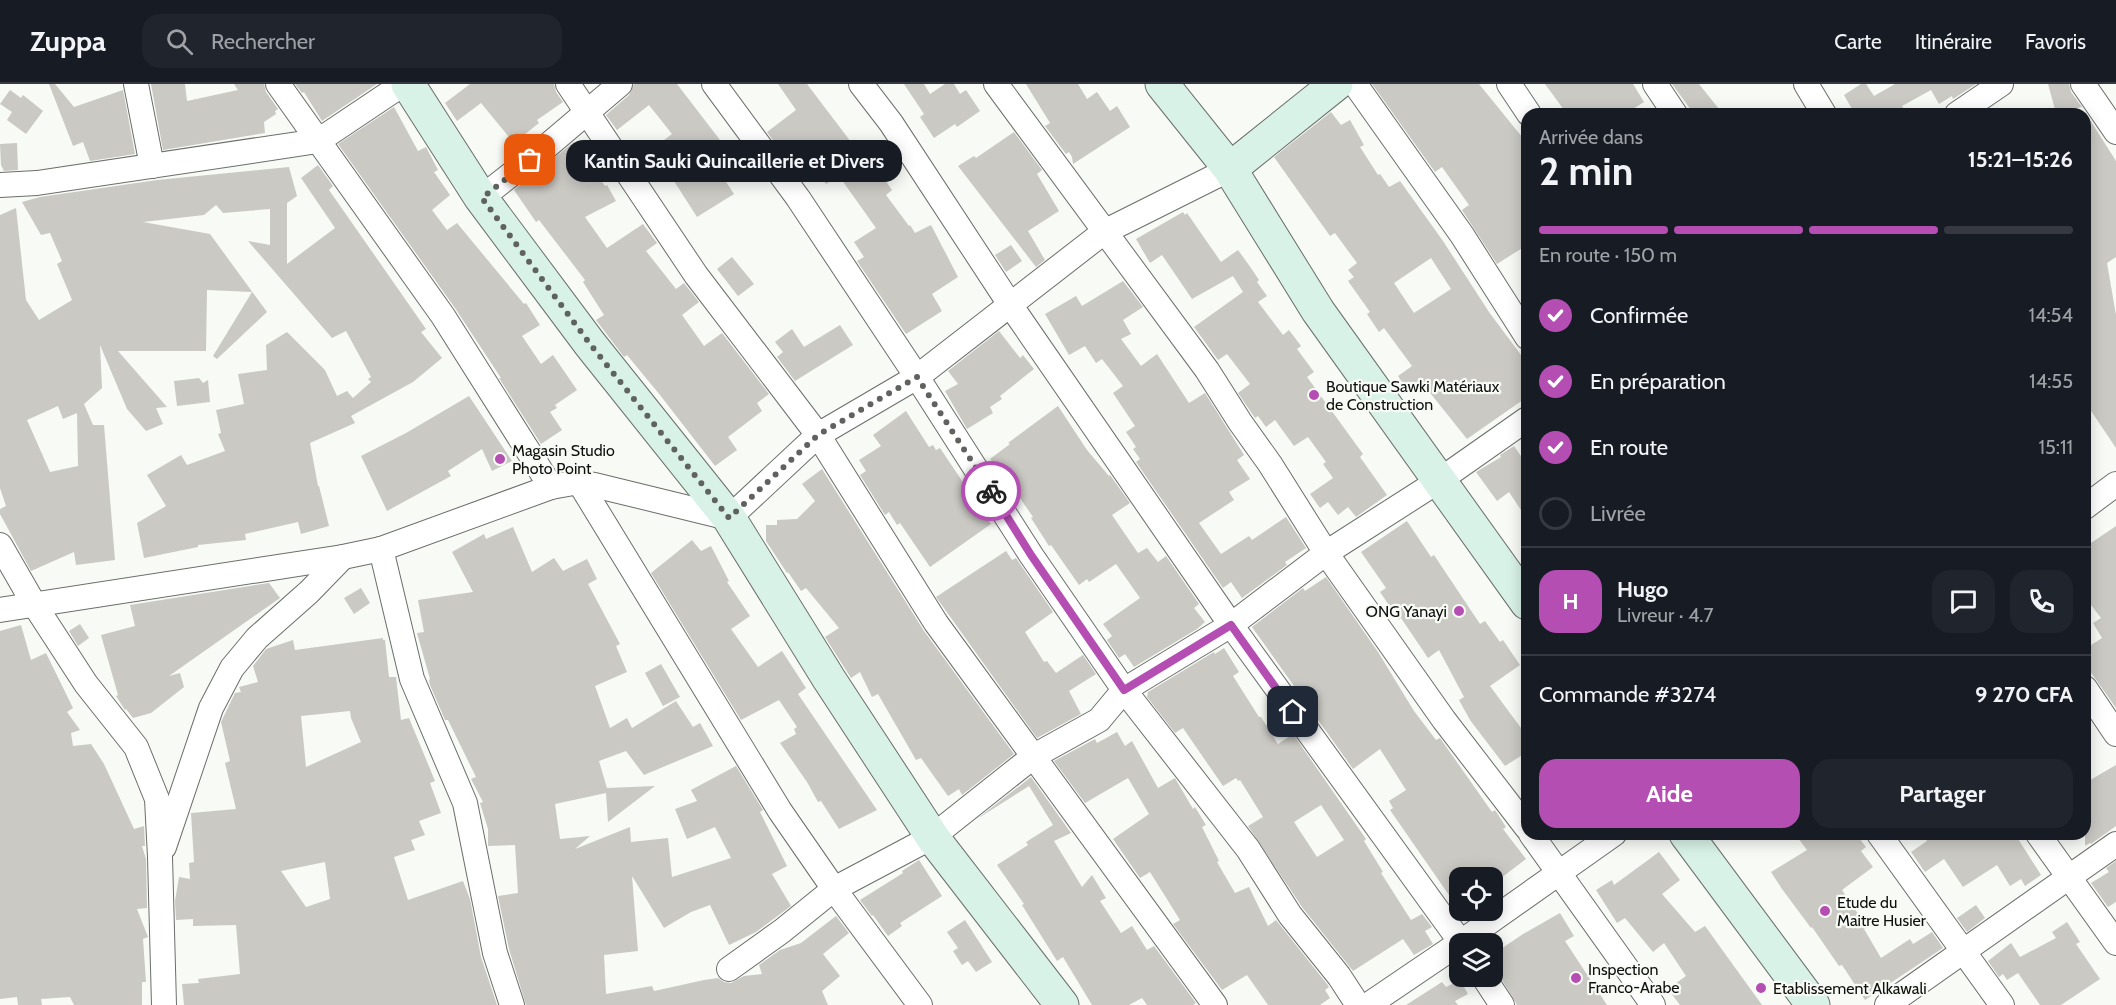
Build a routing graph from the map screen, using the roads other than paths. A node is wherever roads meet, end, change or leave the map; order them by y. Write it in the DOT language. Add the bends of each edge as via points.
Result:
graph roads {
  1 [pos="136,84"];
  2 [pos="278,84"];
  3 [pos="403,84"];
  4 [pos="408,84"];
  5 [pos="568,84"];
  6 [pos="620,84"];
  7 [pos="714,84"];
  8 [pos="861,84"];
  9 [pos="996,84"];
  10 [pos="1162,84"];
  11 [pos="1336,84"];
  12 [pos="1355,84"];
  13 [pos="1509,84"];
  14 [pos="1655,84"];
  15 [pos="1806,84"];
  16 [pos="2001,84"];
  17 [pos="2083,84"];
  18 [pos="1525,108"];
  19 [pos="1671,108"];
  20 [pos="1820,108"];
  21 [pos="1966,108"];
  22 [pos="588,111"];
  23 [pos="2116,132"];
  24 [pos="318,141"];
  25 [pos="152,166"];
  26 [pos="1230,170"];
  27 [pos="0,185"];
  28 [pos="482,198"];
  29 [pos="1104,232"];
  30 [pos="1011,306"];
  31 [pos="1521,328"];
  32 [pos="917,377"];
  33 [pos="1521,423"];
  34 [pos="818,435"];
  35 [pos="1440,480"];
  36 [pos="579,482"];
  37 [pos="2116,484"];
  38 [pos="551,487"];
  39 [pos="2091,503"];
  40 [pos="729,518"];
  41 [pos="0,545"];
  42 [pos="381,549"];
  43 [pos="1326,554"];
  44 [pos="343,557"];
  45 [pos="1521,595"];
  46 [pos="34,604"];
  47 [pos="0,610"];
  48 [pos="1231,625"];
  49 [pos="1124,690"];
  50 [pos="2091,697"];
  51 [pos="2116,734"];
  52 [pos="1034,756"];
  53 [pos="1521,820"];
  54 [pos="932,837"];
  55 [pos="1535,840"];
  56 [pos="1606,840"];
  57 [pos="1690,840"];
  58 [pos="1883,840"];
  59 [pos="2043,840"];
  60 [pos="2116,844"];
  61 [pos="160,857"];
  62 [pos="1560,874"];
  63 [pos="2070,876"];
  64 [pos="834,889"];
  65 [pos="1454,933"];
  66 [pos="1475,933"];
  67 [pos="2116,943"];
  68 [pos="1449,951"];
  69 [pos="1964,951"];
  70 [pos="729,969"];
  71 [pos="1490,987"];
  72 [pos="913,1003"];
  73 [pos="164,1005"];
  74 [pos="512,1005"];
  75 [pos="1062,1005"];
  76 [pos="1215,1005"];
  77 [pos="1358,1005"];
  78 [pos="1368,1005"];
  79 [pos="1502,1005"];
  80 [pos="1653,1005"];
  81 [pos="1813,1005"];
  82 [pos="1887,1005"];
  83 [pos="2002,1005"];
  1 -- 25 [label="street"];
  2 -- 24 [label="street"];
  3 -- 24 [label="street"];
  4 -- 28 [label="street"];
  5 -- 22 [label="street"];
  6 -- 22 [label="street"];
  7 -- 32 [label="street" via="798,198"];
  8 -- 30 [label="street" via="891,123"];
  9 -- 29 [label="street"];
  10 -- 26 [label="street"];
  11 -- 26 [label="street"];
  12 -- 31 [label="street" via="1462,235"];
  13 -- 18 [label="street"];
  14 -- 19 [label="street"];
  15 -- 20 [label="street"];
  16 -- 21 [label="street"];
  17 -- 23 [label="street"];
  22 -- 28 [label="street"];
  22 -- 34 [label="street" via="696,275"];
  24 -- 25 [label="street"];
  24 -- 38 [label="street" via="443,315"];
  25 -- 27 [label="street"];
  26 -- 29 [label="street"];
  26 -- 35 [label="street" via="1318,311"];
  28 -- 40 [label="street" via="590,344"];
  29 -- 30 [label="street"];
  29 -- 43 [label="street" via="1207,370"];
  30 -- 32 [label="street"];
  30 -- 48 [label="street"];
  32 -- 34 [label="street"];
  32 -- 49 [label="street" via="1031,555"];
  33 -- 35 [label="street"];
  34 -- 40 [label="street"];
  34 -- 52 [label="street" via="936,623"];
  35 -- 43 [label="street"];
  35 -- 45 [label="street"];
  36 -- 38 [label="street"];
  36 -- 40 [label="street"];
  36 -- 64 [label="street" via="780,811"];
  37 -- 39 [label="street"];
  38 -- 42 [label="street"];
  40 -- 54 [label="street"];
  41 -- 46 [label="street"];
  42 -- 44 [label="street"];
  42 -- 74 [label="street" via="412,679 465,803 495,953"];
  43 -- 48 [label="street"];
  43 -- 53 [label="street"];
  44 -- 46 [label="street"];
  44 -- 61 [label="street" via="257,638 232,668 211,708"];
  46 -- 47 [label="street"];
  46 -- 61 [label="street" via="86,684 136,747 157,799"];
  48 -- 49 [label="street"];
  48 -- 65 [label="street"];
  49 -- 52 [label="street" via="1099,720"];
  49 -- 77 [label="street" via="1248,849 1290,915"];
  50 -- 51 [label="street"];
  52 -- 54 [label="street"];
  52 -- 76 [label="street"];
  54 -- 64 [label="street"];
  54 -- 75 [label="street"];
  55 -- 62 [label="street"];
  56 -- 62 [label="street"];
  57 -- 81 [label="street"];
  58 -- 69 [label="street"];
  59 -- 63 [label="street"];
  60 -- 63 [label="street"];
  61 -- 73 [label="street"];
  62 -- 66 [label="street"];
  62 -- 80 [label="street"];
  63 -- 67 [label="street"];
  63 -- 69 [label="street"];
  64 -- 70 [label="street"];
  64 -- 72 [label="street"];
  68 -- 78 [label="street"];
  69 -- 82 [label="street"];
  69 -- 83 [label="street"];
  71 -- 79 [label="street"];
}
